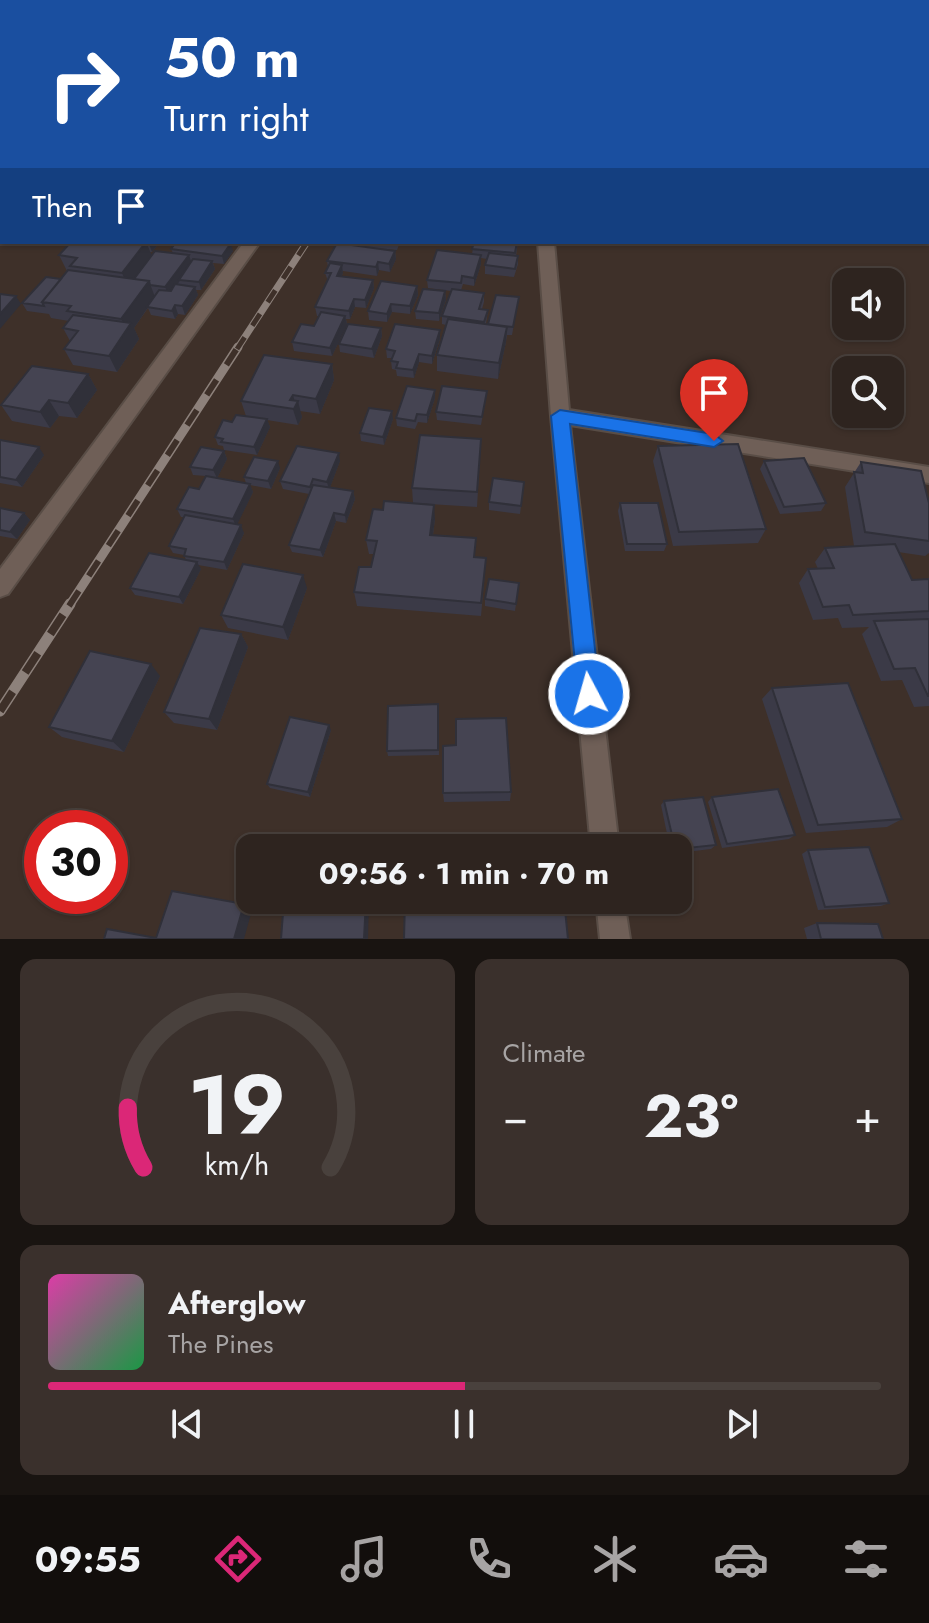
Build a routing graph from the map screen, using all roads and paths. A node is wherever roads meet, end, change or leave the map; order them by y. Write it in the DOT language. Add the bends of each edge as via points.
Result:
graph roads {
  1 [pos="251,244"];
  2 [pos="546,244"];
  3 [pos="560,416"];
  4 [pos="929,475"];
  5 [pos="0,587"];
  6 [pos="604,834"];
  7 [pos="612,914"];
  8 [pos="615,939"];
  1 -- 5 [label="street"];
  2 -- 3 [label="street"];
  3 -- 4 [label="street"];
  3 -- 6 [label="street"];
  7 -- 8 [label="street"];
}
